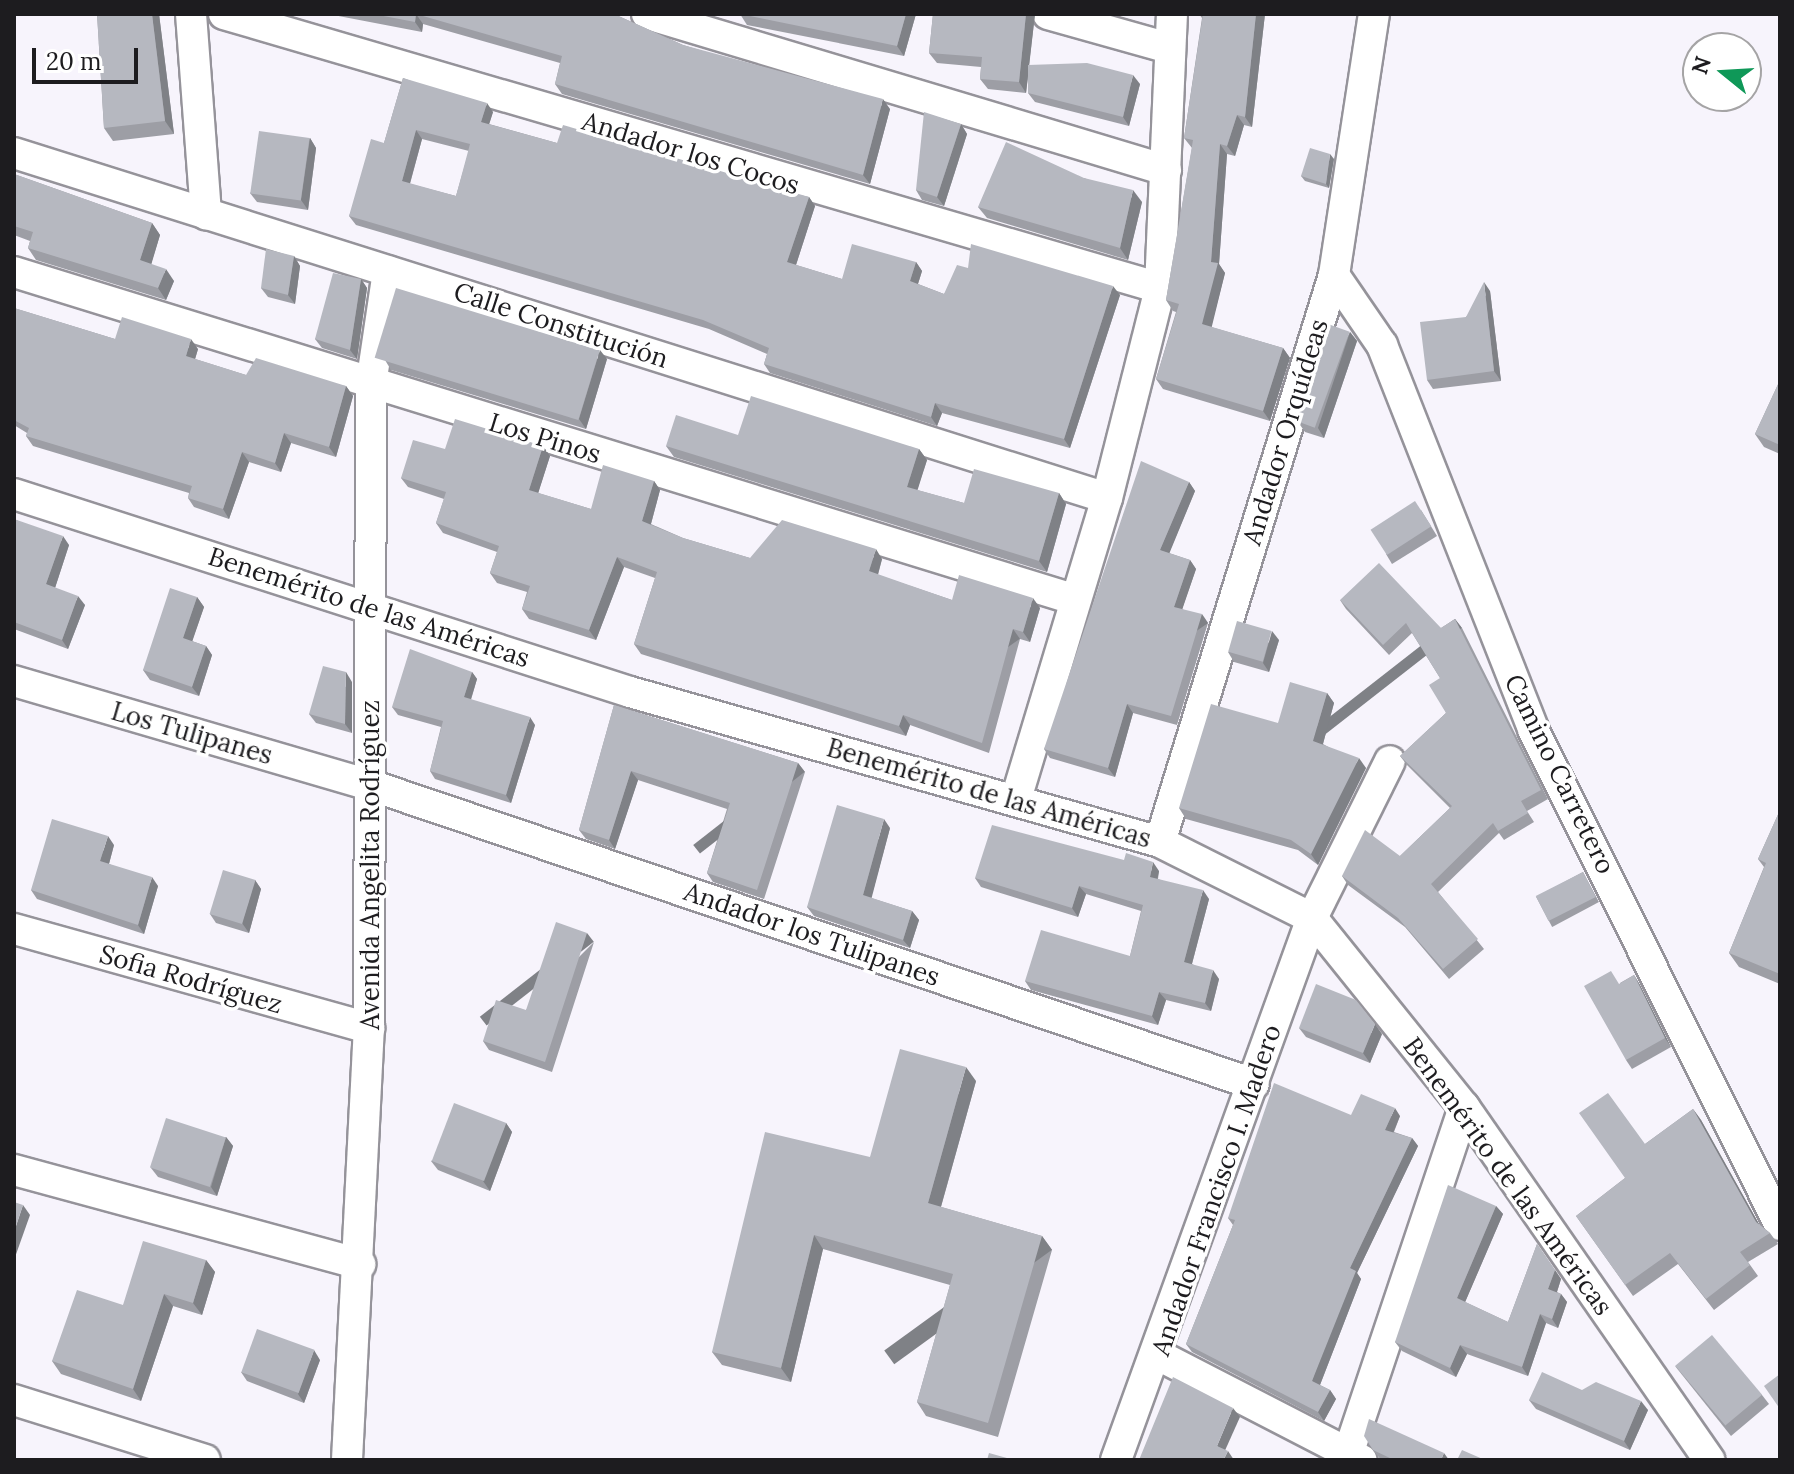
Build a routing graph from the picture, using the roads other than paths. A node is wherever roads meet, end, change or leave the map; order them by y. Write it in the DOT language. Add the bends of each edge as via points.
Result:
graph roads {
  1 [pos="191,14"];
  2 [pos="224,14"];
  3 [pos="647,14"];
  4 [pos="1048,14"];
  5 [pos="1172,14"];
  6 [pos="1374,14"];
  7 [pos="1169,48"];
  8 [pos="14,153"];
  9 [pos="1166,170"];
  10 [pos="206,214"];
  11 [pos="388,271"];
  12 [pos="14,272"];
  13 [pos="1334,275"];
  14 [pos="1160,288"];
  15 [pos="371,385"];
  16 [pos="14,494"];
  17 [pos="1107,498"];
  18 [pos="1076,600"];
  19 [pos="372,608"];
  20 [pos="14,681"];
  21 [pos="1390,761"];
  22 [pos="370,785"];
  23 [pos="1016,799"];
  24 [pos="1160,842"];
  25 [pos="1312,918"];
  26 [pos="14,929"];
  27 [pos="369,1028"];
  28 [pos="1254,1084"];
  29 [pos="1464,1107"];
  30 [pos="14,1170"];
  31 [pos="1780,1225"];
  32 [pos="360,1264"];
  33 [pos="1158,1355"];
  34 [pos="14,1400"];
  35 [pos="1352,1458"];
  36 [pos="205,1460"];
  37 [pos="347,1460"];
  38 [pos="1116,1460"];
  39 [pos="1709,1460"];
  1 -- 10 [label="street"];
  2 -- 14 [label="street, Andador los Cocos"];
  3 -- 9 [label="street"];
  4 -- 7 [label="street"];
  5 -- 7 [label="street"];
  6 -- 13 [label="street, Andador Orquídeas"];
  7 -- 9 [label="street"];
  8 -- 10 [label="street, Calle Constitución"];
  9 -- 14 [label="street"];
  10 -- 11 [label="street, Calle Constitución"];
  11 -- 15 [label="street, Avenida Angelita Rodríguez"];
  11 -- 17 [label="street, Calle Constitución"];
  12 -- 15 [label="street, Los Pinos"];
  13 -- 24 [label="street, Andador Orquídeas"];
  13 -- 31 [label="street, Camino Carretero" via="1382,345 1533,729"];
  14 -- 17 [label="street"];
  15 -- 18 [label="street, Los Pinos"];
  15 -- 19 [label="street, Avenida Angelita Rodríguez"];
  16 -- 19 [label="street, Benemérito de las Américas"];
  17 -- 18 [label="street"];
  18 -- 23 [label="street"];
  19 -- 22 [label="street, Avenida Angelita Rodríguez"];
  19 -- 23 [label="street, Benemérito de las Américas" via="630,692"];
  20 -- 22 [label="street, Los Tulipanes"];
  21 -- 25 [label="street, Andador Francisco I. Madero"];
  22 -- 27 [label="street, Avenida Angelita Rodríguez"];
  22 -- 28 [label="street, Andador los Tulipanes"];
  23 -- 24 [label="street, Benemérito de las Américas"];
  24 -- 25 [label="street, Benemérito de las Américas"];
  25 -- 28 [label="street, Andador Francisco I. Madero"];
  25 -- 29 [label="street, Benemérito de las Américas"];
  26 -- 27 [label="street, Sofia Rodríguez"];
  27 -- 32 [label="street, Avenida Angelita Rodríguez"];
  28 -- 33 [label="street, Andador Francisco I. Madero"];
  29 -- 35 [label="street"];
  29 -- 39 [label="street, Benemérito de las Américas"];
  30 -- 32 [label="street"];
  32 -- 37 [label="street, Avenida Angelita Rodríguez"];
  33 -- 35 [label="street"];
  33 -- 38 [label="street, Andador Francisco I. Madero"];
  34 -- 36 [label="street"];
}
